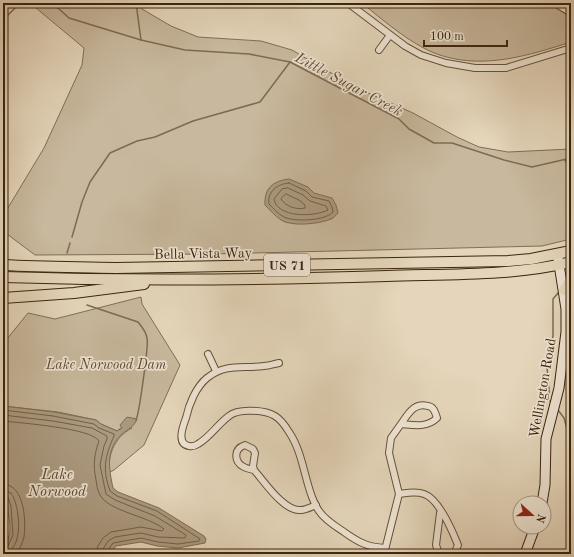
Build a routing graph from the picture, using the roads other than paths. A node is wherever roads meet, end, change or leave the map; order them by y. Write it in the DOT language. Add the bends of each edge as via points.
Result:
graph roads {
  1 [pos="348,3"];
  2 [pos="555,3"];
  3 [pos="571,13"];
  4 [pos="390,35"];
  5 [pos="571,48"];
  6 [pos="379,50"];
  7 [pos="571,251"];
  8 [pos="557,254"];
  9 [pos="571,262"];
  10 [pos="3,265"];
  11 [pos="559,265"];
  12 [pos="3,277"];
  13 [pos="181,279"];
  14 [pos="571,280"];
  15 [pos="564,290"];
  16 [pos="3,298"];
  17 [pos="208,354"];
  18 [pos="279,363"];
  19 [pos="216,371"];
  20 [pos="401,424"];
  21 [pos="254,470"];
  22 [pos="399,494"];
  23 [pos="543,495"];
  24 [pos="316,505"];
  25 [pos="440,511"];
  26 [pos="532,535"];
  27 [pos="385,551"];
  28 [pos="439,554"];
  29 [pos="454,554"];
  30 [pos="525,554"];
  1 -- 4 [label="street"];
  2 -- 3 [label="street"];
  4 -- 5 [label="street" via="421,55 475,68 506,68"];
  4 -- 6 [label="street"];
  7 -- 8 [label="main road, Bella Vista Way / US 71"];
  8 -- 10 [label="main road, Bella Vista Way / US 71" via="508,261 116,268"];
  8 -- 11 [label="street, Wellington Road"];
  9 -- 11 [label="main road, Bella Vista Way / US 71"];
  11 -- 13 [label="main road, Bella Vista Way / US 71" via="517,271 448,274"];
  11 -- 15 [label="street, Wellington Road"];
  12 -- 13 [label="main road, Bella Vista Way / US 71"];
  13 -- 16 [label="main road" via="74,293"];
  14 -- 15 [label="main road"];
  15 -- 23 [label="street, Wellington Road" via="564,353 559,388 546,438"];
  17 -- 19 [label="street"];
  18 -- 19 [label="street"];
  19 -- 24 [label="street" via="204,380 191,403 182,441 185,445 196,446 230,415 245,410 276,416 296,446"];
  20 -- 20 [label="street" via="426,425 437,418 431,407 422,404 410,411"];
  20 -- 22 [label="street" via="391,438 389,453"];
  21 -- 24 [label="street" via="290,508 299,510"];
  22 -- 25 [label="street" via="425,494"];
  22 -- 27 [label="street"];
  24 -- 27 [label="street" via="318,511 334,526 358,542"];
  25 -- 28 [label="street" via="436,545"];
  25 -- 29 [label="street" via="458,544"];
  26 -- 30 [label="street"];
}
